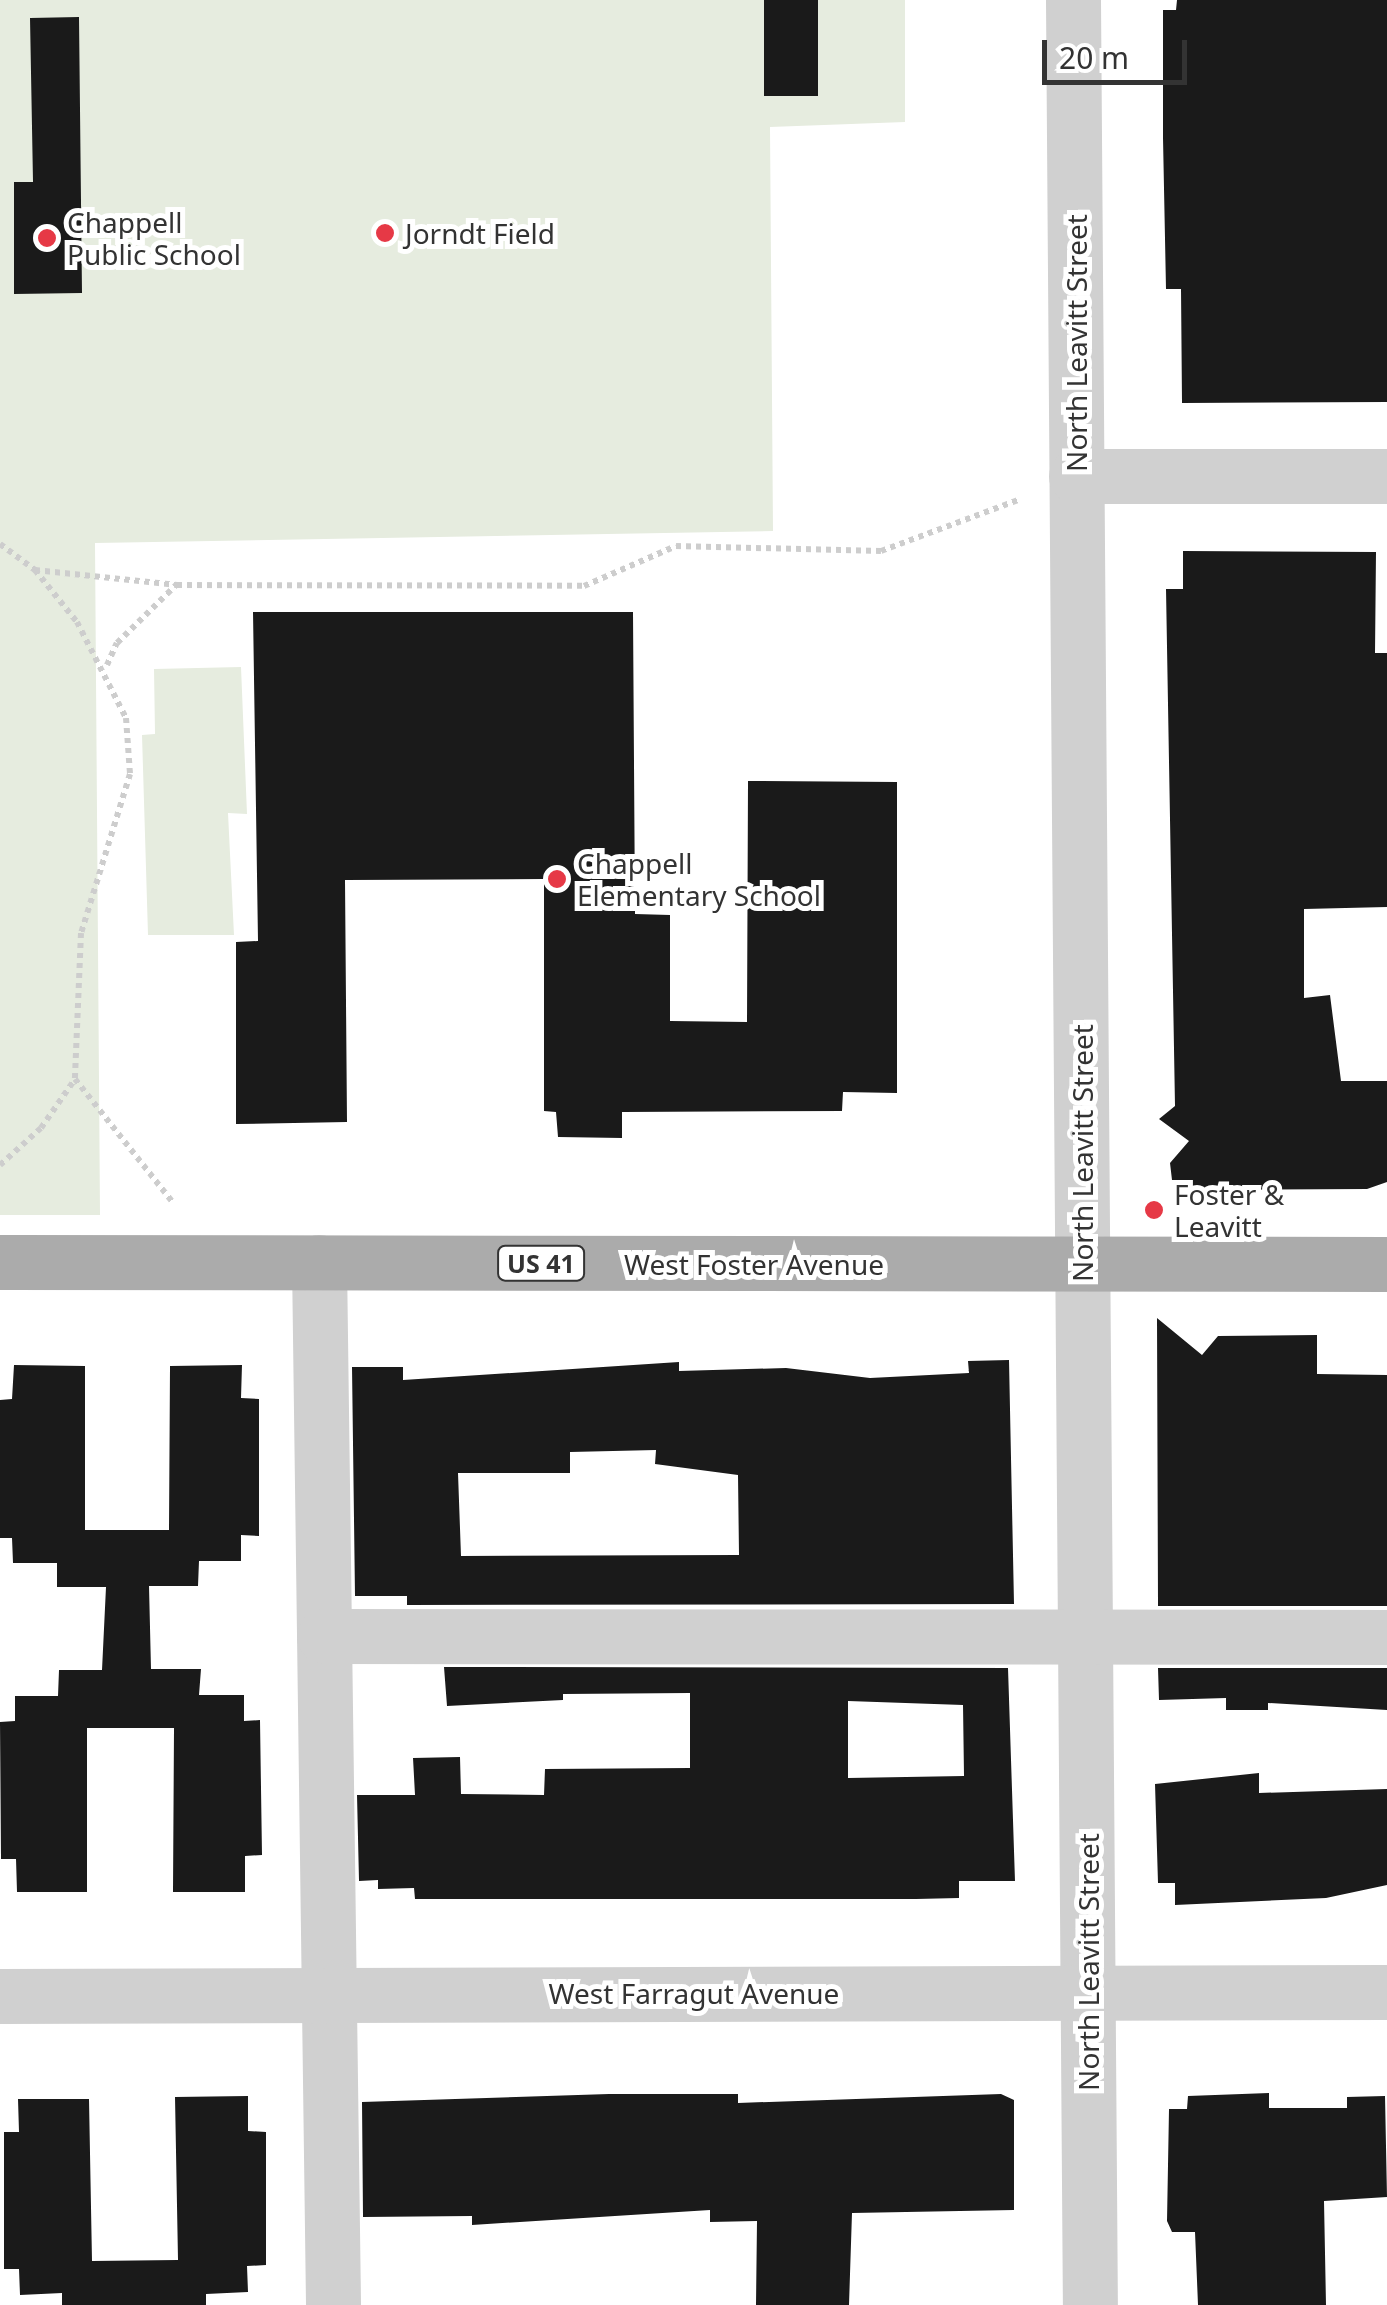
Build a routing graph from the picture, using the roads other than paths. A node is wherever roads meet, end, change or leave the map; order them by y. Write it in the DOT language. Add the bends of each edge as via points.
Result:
graph roads {
  1 [pos="1073,0"];
  2 [pos="1076,476"];
  3 [pos="1387,476"];
  4 [pos="0,1262"];
  5 [pos="320,1262"];
  6 [pos="1082,1264"];
  7 [pos="1387,1264"];
  8 [pos="324,1636"];
  9 [pos="1086,1637"];
  10 [pos="1387,1637"];
  11 [pos="1088,1992"];
  12 [pos="1387,1992"];
  13 [pos="329,1994"];
  14 [pos="0,1996"];
  15 [pos="333,2305"];
  16 [pos="1090,2305"];
  1 -- 2 [label="street, North Leavitt Street"];
  2 -- 3 [label="street"];
  2 -- 6 [label="street, North Leavitt Street"];
  4 -- 5 [label="main road, West Foster Avenue / US 41"];
  5 -- 6 [label="main road, West Foster Avenue / US 41"];
  5 -- 8 [label="street"];
  6 -- 7 [label="main road, West Foster Avenue / US 41"];
  6 -- 9 [label="street, North Leavitt Street"];
  8 -- 9 [label="street"];
  8 -- 13 [label="street"];
  9 -- 10 [label="street"];
  9 -- 11 [label="street, North Leavitt Street"];
  11 -- 12 [label="street, West Farragut Avenue"];
  11 -- 13 [label="street, West Farragut Avenue"];
  11 -- 16 [label="street, North Leavitt Street"];
  13 -- 14 [label="street, West Farragut Avenue"];
  13 -- 15 [label="street"];
}
